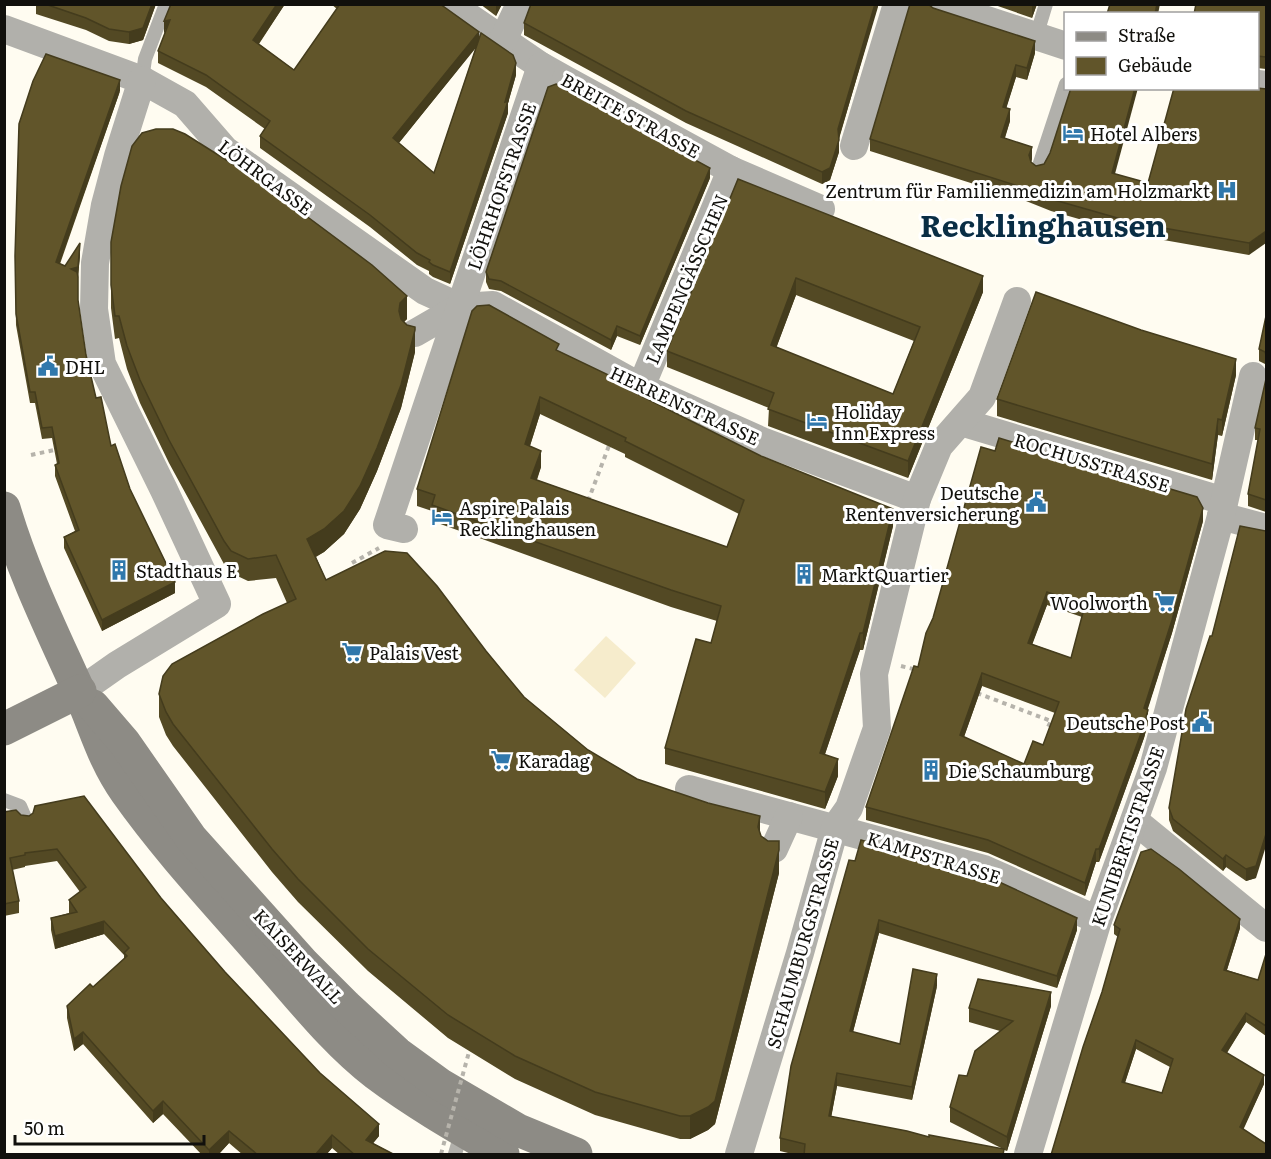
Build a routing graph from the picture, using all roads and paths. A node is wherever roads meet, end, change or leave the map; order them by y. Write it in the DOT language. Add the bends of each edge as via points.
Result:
graph roads {
  1 [pos="166,4"];
  2 [pos="450,4"];
  3 [pos="520,4"];
  4 [pos="897,4"];
  5 [pos="938,4"];
  6 [pos="1046,4"];
  7 [pos="4,29"];
  8 [pos="1036,37"];
  9 [pos="503,40"];
  10 [pos="1064,46"];
  11 [pos="542,66"];
  12 [pos="142,80"];
  13 [pos="1064,87"];
  14 [pos="854,146"];
  15 [pos="731,170"];
  16 [pos="1038,170"];
  17 [pos="821,209"];
  18 [pos="1017,301"];
  19 [pos="460,307"];
  20 [pos="415,333"];
  21 [pos="1253,376"];
  22 [pos="641,387"];
  23 [pos="961,422"];
  24 [pos="614,437"];
  25 [pos="54,450"];
  26 [pos="31,455"];
  27 [pos="917,499"];
  28 [pos="587,504"];
  29 [pos="4,508"];
  30 [pos="1223,508"];
  31 [pos="395,527"];
  32 [pos="1266,528"];
  33 [pos="80,691"];
  34 [pos="975,692"];
  35 [pos="4,729"];
  36 [pos="1058,733"];
  37 [pos="688,789"];
  38 [pos="4,800"];
  39 [pos="789,816"];
  40 [pos="26,820"];
  41 [pos="1135,821"];
  42 [pos="835,828"];
  43 [pos="774,849"];
  44 [pos="1264,919"];
  45 [pos="1098,920"];
  46 [pos="469,1052"];
  47 [pos="459,1142"];
  48 [pos="441,1155"];
  49 [pos="503,1155"];
  50 [pos="576,1155"];
  51 [pos="739,1155"];
  52 [pos="1028,1155"];
  1 -- 12 [label="lane" via="145,59"];
  2 -- 9 [label="street, BREITE STRASSE"];
  3 -- 9 [label="street"];
  4 -- 14 [label="street"];
  5 -- 8 [label="street"];
  6 -- 8 [label="lane"];
  7 -- 12 [label="street, LÖHRGASSE"];
  8 -- 10 [label="street"];
  9 -- 11 [label="street, BREITE STRASSE"];
  11 -- 15 [label="street, BREITE STRASSE"];
  11 -- 19 [label="street, LÖHRHOFSTRASSE"];
  12 -- 19 [label="street, LÖHRGASSE" via="185,104 225,150 425,291"];
  12 -- 33 [label="street" via="105,206 95,262 94,309 102,364 217,604"];
  13 -- 16 [label="lane"];
  15 -- 17 [label="street, BREITE STRASSE"];
  15 -- 22 [label="street, LAMPENGÄSSCHEN"];
  18 -- 23 [label="street, SCHAUMBURGSTRASSE" via="982,397"];
  19 -- 20 [label="street"];
  19 -- 22 [label="street, HERRENSTRASSE" via="493,305"];
  19 -- 31 [label="street, LÖHRHOFSTRASSE"];
  21 -- 30 [label="street, KUNIBERTISTRASSE"];
  22 -- 27 [label="street, HERRENSTRASSE" via="762,441"];
  23 -- 27 [label="street, SCHAUMBURGSTRASSE" via="939,446"];
  23 -- 30 [label="street, ROCHUSSTRASSE"];
  24 -- 28 [label="path"];
  25 -- 26 [label="path"];
  27 -- 42 [label="street, SCHAUMBURGSTRASSE" via="874,674 862,687 877,728 849,808"];
  29 -- 33 [label="main road, KAISERWALL" via="17,551"];
  30 -- 32 [label="street, ROCHUSSTRASSE"];
  30 -- 41 [label="street, KUNIBERTISTRASSE"];
  33 -- 35 [label="main road"];
  33 -- 47 [label="main road, KAISERWALL" via="103,754 125,791 179,860 333,1036"];
  33 -- 50 [label="main road, KAISERWALL" via="124,742 191,838 304,964 397,1053 518,1131"];
  34 -- 36 [label="path" via="1051,721 1047,729"];
  37 -- 39 [label="street, KAMPSTRASSE"];
  38 -- 40 [label="lane" via="20,806"];
  39 -- 42 [label="street, KAMPSTRASSE"];
  39 -- 43 [label="street"];
  41 -- 44 [label="street"];
  41 -- 45 [label="street, KUNIBERTISTRASSE"];
  42 -- 45 [label="street, KAMPSTRASSE" via="984,869"];
  42 -- 51 [label="street, SCHAUMBURGSTRASSE"];
  45 -- 52 [label="street, KUNIBERTISTRASSE"];
  46 -- 48 [label="path, bridge"];
  47 -- 49 [label="main road, KAISERWALL"];
}
